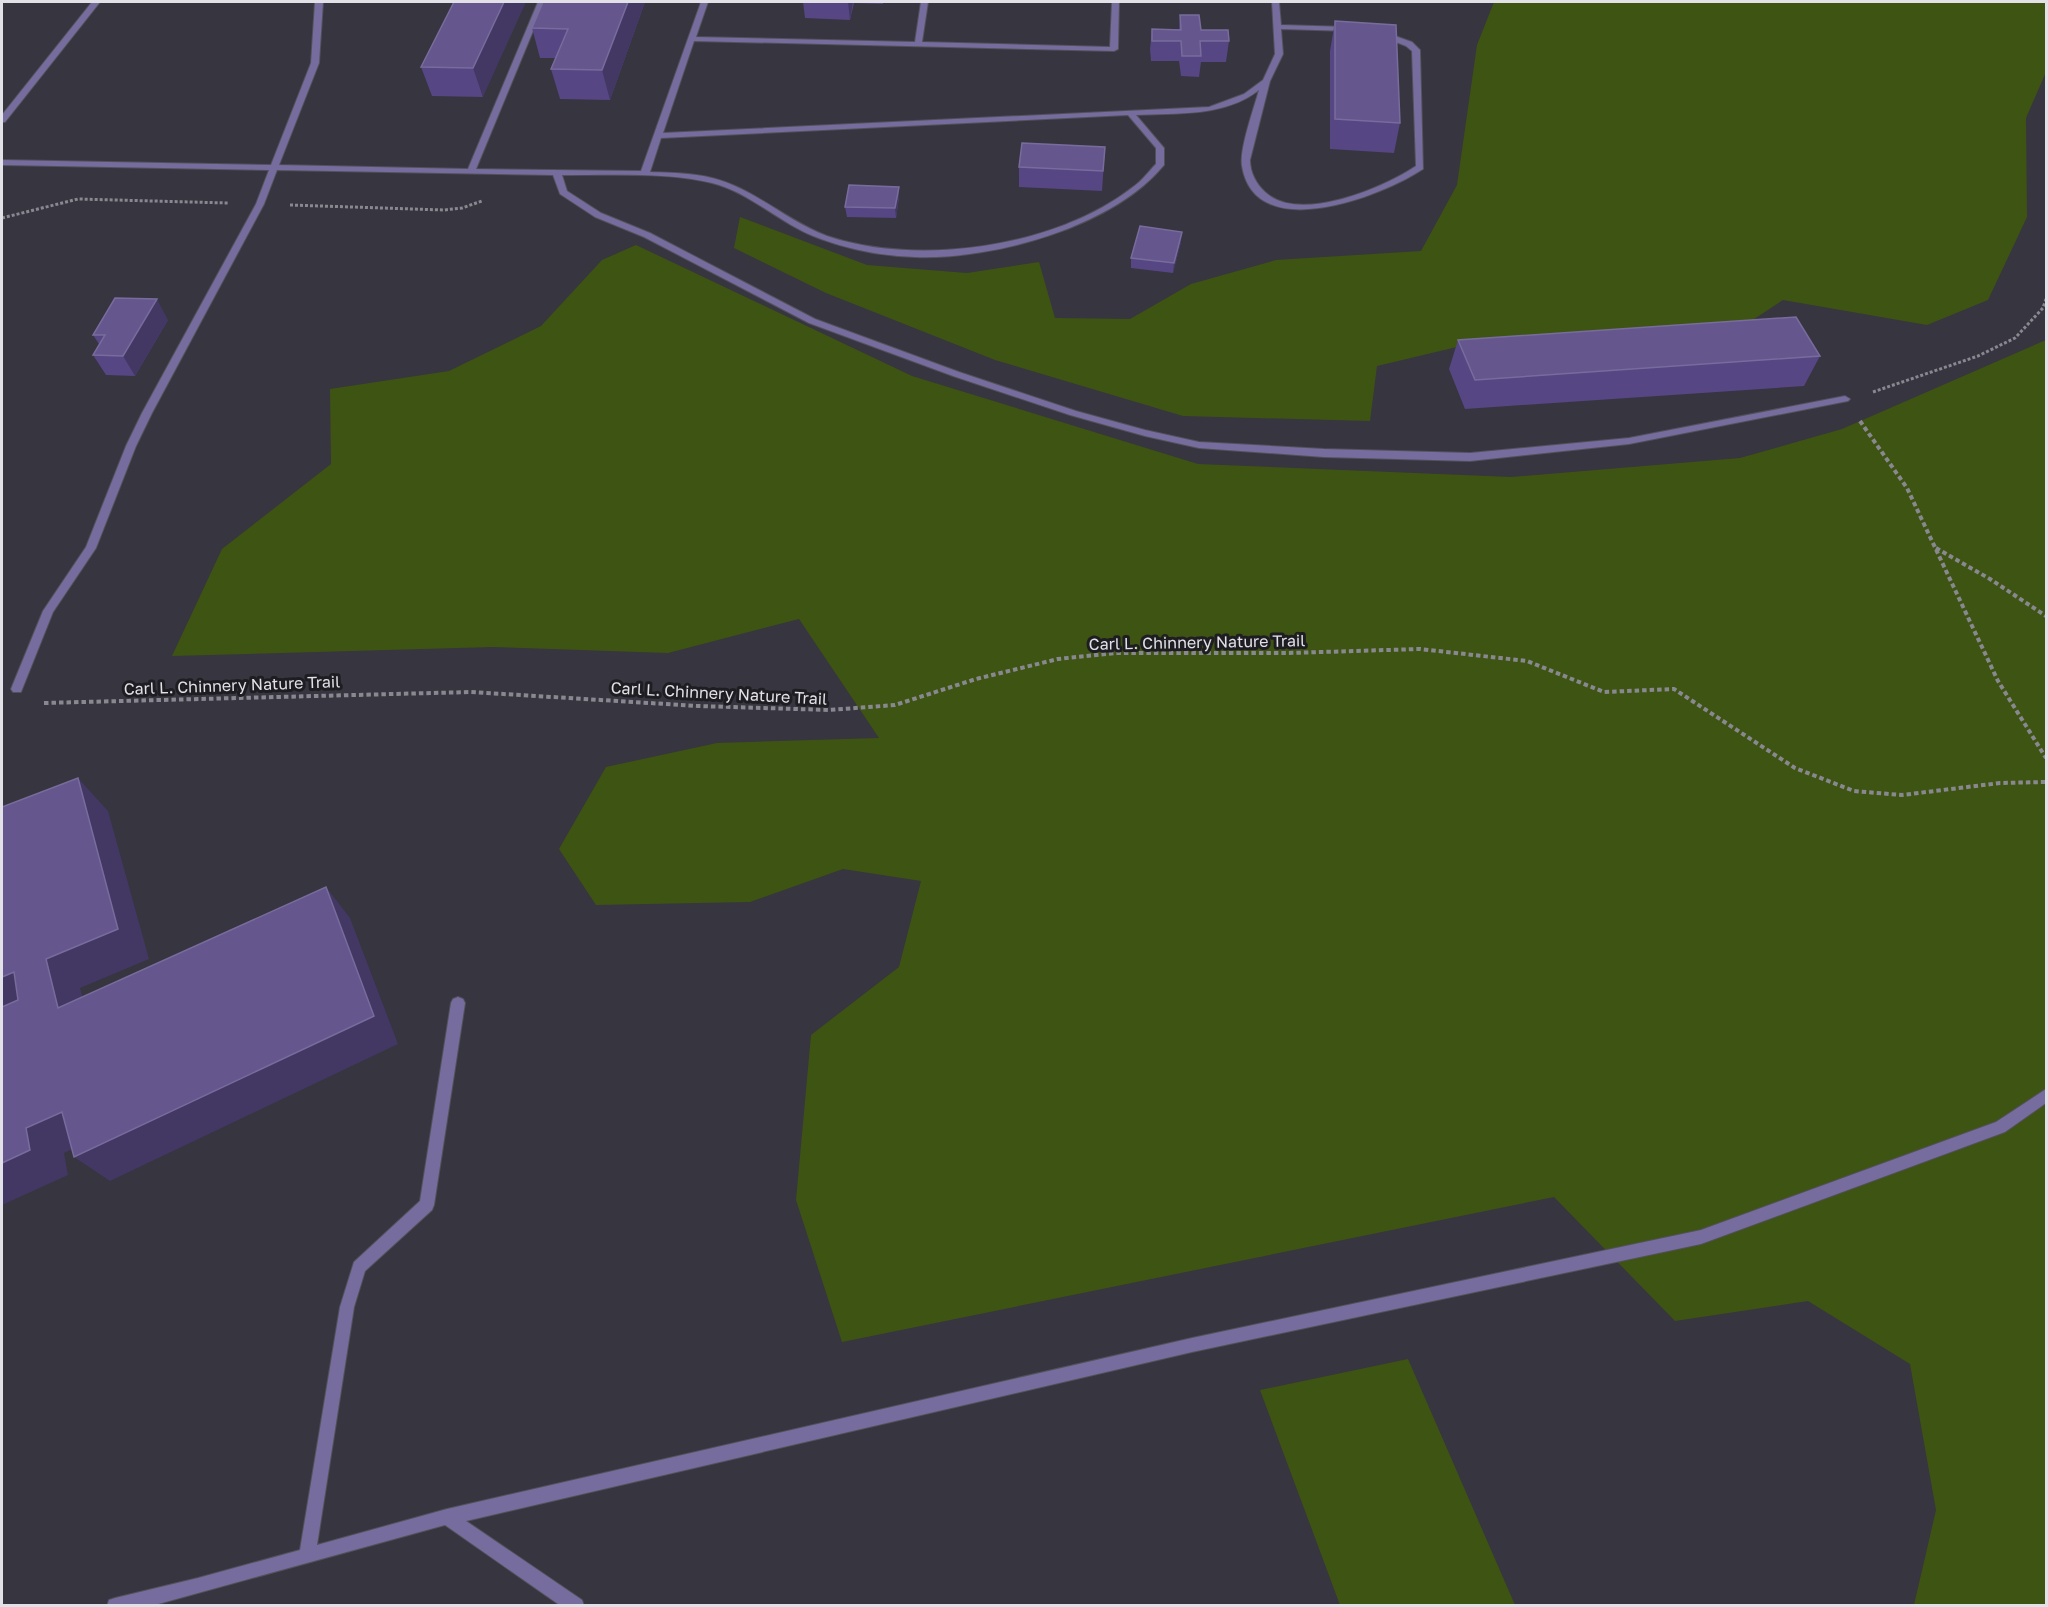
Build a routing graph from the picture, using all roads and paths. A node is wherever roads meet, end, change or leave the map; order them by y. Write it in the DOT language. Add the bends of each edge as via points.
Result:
graph roads {
  1 [pos="96,2"];
  2 [pos="319,2"];
  3 [pos="542,2"];
  4 [pos="704,2"];
  5 [pos="925,2"];
  6 [pos="1116,2"];
  7 [pos="1276,2"];
  8 [pos="538,10"];
  9 [pos="549,11"];
  10 [pos="1278,27"];
  11 [pos="1361,30"];
  12 [pos="1373,30"];
  13 [pos="692,39"];
  14 [pos="918,45"];
  15 [pos="1266,81"];
  16 [pos="1130,112"];
  17 [pos="2,120"];
  18 [pos="658,136"];
  19 [pos="2,162"];
  20 [pos="25,163"];
  21 [pos="276,167"];
  22 [pos="2,168"];
  23 [pos="471,172"];
  24 [pos="645,173"];
  25 [pos="557,174"];
  26 [pos="2046,299"];
  27 [pos="1845,399"];
  28 [pos="1935,547"];
  29 [pos="2046,616"];
  30 [pos="16,689"];
  31 [pos="2046,758"];
  32 [pos="2046,782"];
  33 [pos="458,1003"];
  34 [pos="2046,1095"];
  35 [pos="447,1517"];
  36 [pos="307,1555"];
  37 [pos="115,1605"];
  38 [pos="576,1605"];
  1 -- 17 [label="lane"];
  2 -- 21 [label="lane" via="315,63"];
  3 -- 8 [label="lane"];
  4 -- 13 [label="lane"];
  5 -- 14 [label="lane"];
  6 -- 14 [label="lane" via="1114,49"];
  7 -- 10 [label="lane"];
  8 -- 9 [label="lane"];
  8 -- 23 [label="lane"];
  10 -- 11 [label="lane"];
  10 -- 15 [label="lane" via="1279,54"];
  12 -- 15 [label="lane" via="1416,50 1420,167 1393,184 1311,207 1276,205 1255,191 1245,165"];
  13 -- 14 [label="lane"];
  13 -- 18 [label="lane"];
  15 -- 16 [label="lane" via="1247,96 1210,109"];
  16 -- 18 [label="lane"];
  16 -- 24 [label="lane" via="1160,148 1160,165 1138,188 1113,204 1062,227 1005,245 928,254 876,251 813,234 756,199 707,179"];
  18 -- 24 [label="lane"];
  19 -- 20 [label="lane"];
  20 -- 21 [label="lane"];
  20 -- 22 [label="lane"];
  21 -- 23 [label="lane"];
  21 -- 30 [label="lane" via="131,446 91,548 48,611"];
  23 -- 25 [label="lane"];
  24 -- 25 [label="lane"];
  25 -- 27 [label="lane" via="563,192 598,215 647,235 812,321 1074,413 1199,445 1470,457 1629,441"];
  26 -- 27 [label="path" via="2043,308 2015,338 1978,356"];
  27 -- 28 [label="path" via="1907,488"];
  28 -- 29 [label="path"];
  28 -- 31 [label="path" via="1998,681"];
  30 -- 32 [label="path, Carl L. Chinnery Nature Trail" via="11,704 471,692 829,710 895,705 1058,658 1115,653 1420,649 1527,661 1604,692 1674,689 1796,768 1854,791 1902,795 2000,783"];
  33 -- 36 [label="lane" via="427,1205 359,1267 347,1307"];
  34 -- 35 [label="lane" via="2000,1127 1701,1237 1192,1345"];
  35 -- 36 [label="lane"];
  35 -- 38 [label="lane"];
  36 -- 37 [label="lane"];
}
